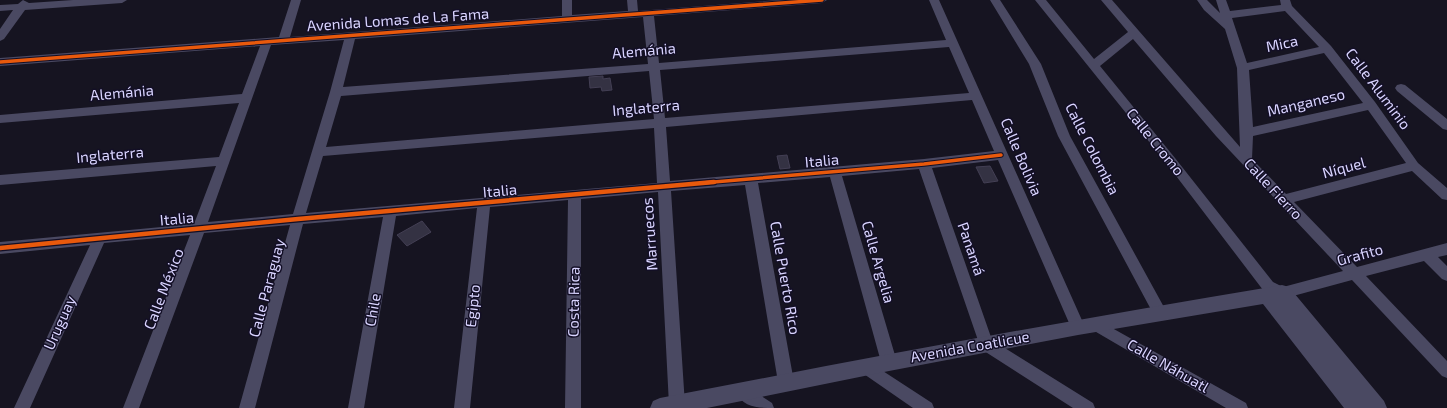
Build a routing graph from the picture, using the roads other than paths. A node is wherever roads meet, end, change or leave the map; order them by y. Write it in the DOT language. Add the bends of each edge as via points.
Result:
graph roads {
  1 [pos="122,0"];
  2 [pos="296,0"];
  3 [pos="567,0"];
  4 [pos="632,0"];
  5 [pos="822,0"];
  6 [pos="934,0"];
  7 [pos="995,0"];
  8 [pos="1040,0"];
  9 [pos="1106,0"];
  10 [pos="1202,0"];
  11 [pos="1221,0"];
  12 [pos="764,2"];
  13 [pos="24,3"];
  14 [pos="1286,3"];
  15 [pos="699,4"];
  16 [pos="0,8"];
  17 [pos="648,13"];
  18 [pos="633,14"];
  19 [pos="1226,15"];
  20 [pos="567,19"];
  21 [pos="1231,29"];
  22 [pos="1134,33"];
  23 [pos="350,36"];
  24 [pos="0,37"];
  25 [pos="283,41"];
  26 [pos="267,42"];
  27 [pos="954,43"];
  28 [pos="1327,49"];
  29 [pos="0,62"];
  30 [pos="1093,65"];
  31 [pos="655,66"];
  32 [pos="1243,68"];
  33 [pos="1401,88"];
  34 [pos="336,92"];
  35 [pos="977,96"];
  36 [pos="247,98"];
  37 [pos="1371,105"];
  38 [pos="0,119"];
  39 [pos="660,123"];
  40 [pos="1447,126"];
  41 [pos="1247,133"];
  42 [pos="317,152"];
  43 [pos="1001,155"];
  44 [pos="223,161"];
  45 [pos="1246,161"];
  46 [pos="924,164"];
  47 [pos="1414,166"];
  48 [pos="835,172"];
  49 [pos="0,180"];
  50 [pos="751,180"];
  51 [pos="663,187"];
  52 [pos="1447,195"];
  53 [pos="575,196"];
  54 [pos="1282,200"];
  55 [pos="484,204"];
  56 [pos="390,212"];
  57 [pos="298,220"];
  58 [pos="199,229"];
  59 [pos="99,238"];
  60 [pos="0,248"];
  61 [pos="1447,249"];
  62 [pos="1427,255"];
  63 [pos="1355,274"];
  64 [pos="1447,275"];
  65 [pos="1272,292"];
  66 [pos="1160,313"];
  67 [pos="1087,326"];
  68 [pos="986,344"];
  69 [pos="889,362"];
  70 [pos="866,367"];
  71 [pos="1447,371"];
  72 [pos="786,382"];
  73 [pos="743,391"];
  74 [pos="669,406"];
  75 [pos="22,408"];
  76 [pos="131,408"];
  77 [pos="247,408"];
  78 [pos="356,408"];
  79 [pos="462,408"];
  80 [pos="573,408"];
  81 [pos="766,408"];
  82 [pos="926,408"];
  83 [pos="1087,408"];
  84 [pos="1240,408"];
  85 [pos="1357,408"];
  86 [pos="1377,408"];
  1 -- 13 [label="street"];
  2 -- 25 [label="street"];
  3 -- 20 [label="street"];
  4 -- 18 [label="street"];
  5 -- 12 [label="street, Avenida Lomas de La Fama"];
  6 -- 27 [label="street, Calle Bolivia"];
  7 -- 66 [label="street, Calle Colombia" via="1035,64 1064,136"];
  8 -- 30 [label="street, Calle Cromo"];
  9 -- 22 [label="street, Calle Fierro"];
  10 -- 21 [label="street"];
  11 -- 19 [label="street"];
  12 -- 15 [label="street, Avenida Lomas de La Fama"];
  13 -- 16 [label="street"];
  13 -- 24 [label="street"];
  14 -- 19 [label="street"];
  14 -- 28 [label="street, Calle Aluminio"];
  15 -- 17 [label="street, Avenida Lomas de La Fama"];
  17 -- 18 [label="street, Avenida Lomas de La Fama"];
  17 -- 31 [label="street, Marruecos"];
  18 -- 20 [label="street, Avenida Lomas de La Fama"];
  19 -- 21 [label="street"];
  20 -- 23 [label="street, Avenida Lomas de La Fama"];
  21 -- 32 [label="street"];
  22 -- 30 [label="street"];
  22 -- 45 [label="street, Calle Fierro"];
  23 -- 25 [label="street, Avenida Lomas de La Fama"];
  23 -- 34 [label="street, Calle Paraguay"];
  25 -- 26 [label="street, Avenida Lomas de La Fama"];
  26 -- 29 [label="street, Avenida Lomas de La Fama"];
  26 -- 36 [label="street, Calle México"];
  27 -- 31 [label="street, Alemánia"];
  27 -- 35 [label="street, Calle Bolivia"];
  28 -- 32 [label="street, Mica"];
  28 -- 37 [label="street, Calle Aluminio"];
  30 -- 65 [label="street, Calle Cromo"];
  31 -- 34 [label="street, Alemánia"];
  31 -- 39 [label="street, Marruecos"];
  32 -- 41 [label="street"];
  33 -- 40 [label="street"];
  34 -- 42 [label="street, Calle Paraguay"];
  35 -- 39 [label="street, Inglaterra"];
  35 -- 43 [label="street, Calle Bolivia"];
  36 -- 38 [label="street, Alemánia"];
  36 -- 44 [label="street, Calle México"];
  37 -- 41 [label="street, Manganeso"];
  37 -- 47 [label="street, Calle Aluminio"];
  39 -- 42 [label="street, Inglaterra"];
  39 -- 51 [label="street, Marruecos"];
  41 -- 45 [label="street"];
  42 -- 57 [label="street, Calle Paraguay"];
  43 -- 46 [label="street, Italia"];
  43 -- 67 [label="street, Calle Bolivia"];
  44 -- 49 [label="street, Inglaterra"];
  44 -- 58 [label="street, Calle México"];
  45 -- 54 [label="street, Calle Fierro"];
  46 -- 48 [label="street, Italia"];
  46 -- 68 [label="street, Panamá"];
  47 -- 52 [label="street, Calle Aluminio"];
  47 -- 54 [label="street, Níquel"];
  48 -- 50 [label="street, Italia"];
  48 -- 69 [label="street, Calle Argelia"];
  50 -- 51 [label="street, Italia"];
  50 -- 72 [label="street, Calle Puerto Rico"];
  51 -- 53 [label="street, Italia"];
  51 -- 74 [label="street, Marruecos"];
  53 -- 55 [label="street, Italia"];
  53 -- 80 [label="street, Costa Rica"];
  54 -- 63 [label="street, Calle Fierro"];
  55 -- 56 [label="street, Italia"];
  55 -- 79 [label="street, Egipto"];
  56 -- 57 [label="street, Italia"];
  56 -- 78 [label="street, Chile"];
  57 -- 58 [label="street, Italia"];
  57 -- 77 [label="street, Calle Paraguay"];
  58 -- 59 [label="street, Italia"];
  58 -- 76 [label="street, Calle México"];
  59 -- 60 [label="street, Italia"];
  59 -- 75 [label="street, Uruguay"];
  61 -- 62 [label="street, Grafito"];
  62 -- 63 [label="street, Grafito"];
  62 -- 64 [label="street"];
  63 -- 65 [label="street, Grafito"];
  63 -- 71 [label="street, Calle Fierro"];
  65 -- 66 [label="street, Avenida Coatlicue"];
  65 -- 85 [label="street, Calle Cromo"];
  65 -- 86 [label="street, Calle Cromo"];
  66 -- 67 [label="street, Avenida Coatlicue"];
  67 -- 68 [label="street, Avenida Coatlicue"];
  67 -- 84 [label="street, Calle Náhuatl"];
  68 -- 69 [label="street, Avenida Coatlicue"];
  68 -- 83 [label="street"];
  69 -- 70 [label="street, Avenida Coatlicue"];
  70 -- 72 [label="street, Avenida Coatlicue"];
  70 -- 82 [label="street"];
  72 -- 73 [label="street, Avenida Coatlicue"];
  73 -- 74 [label="street, Avenida Coatlicue"];
  73 -- 81 [label="street"];
}
